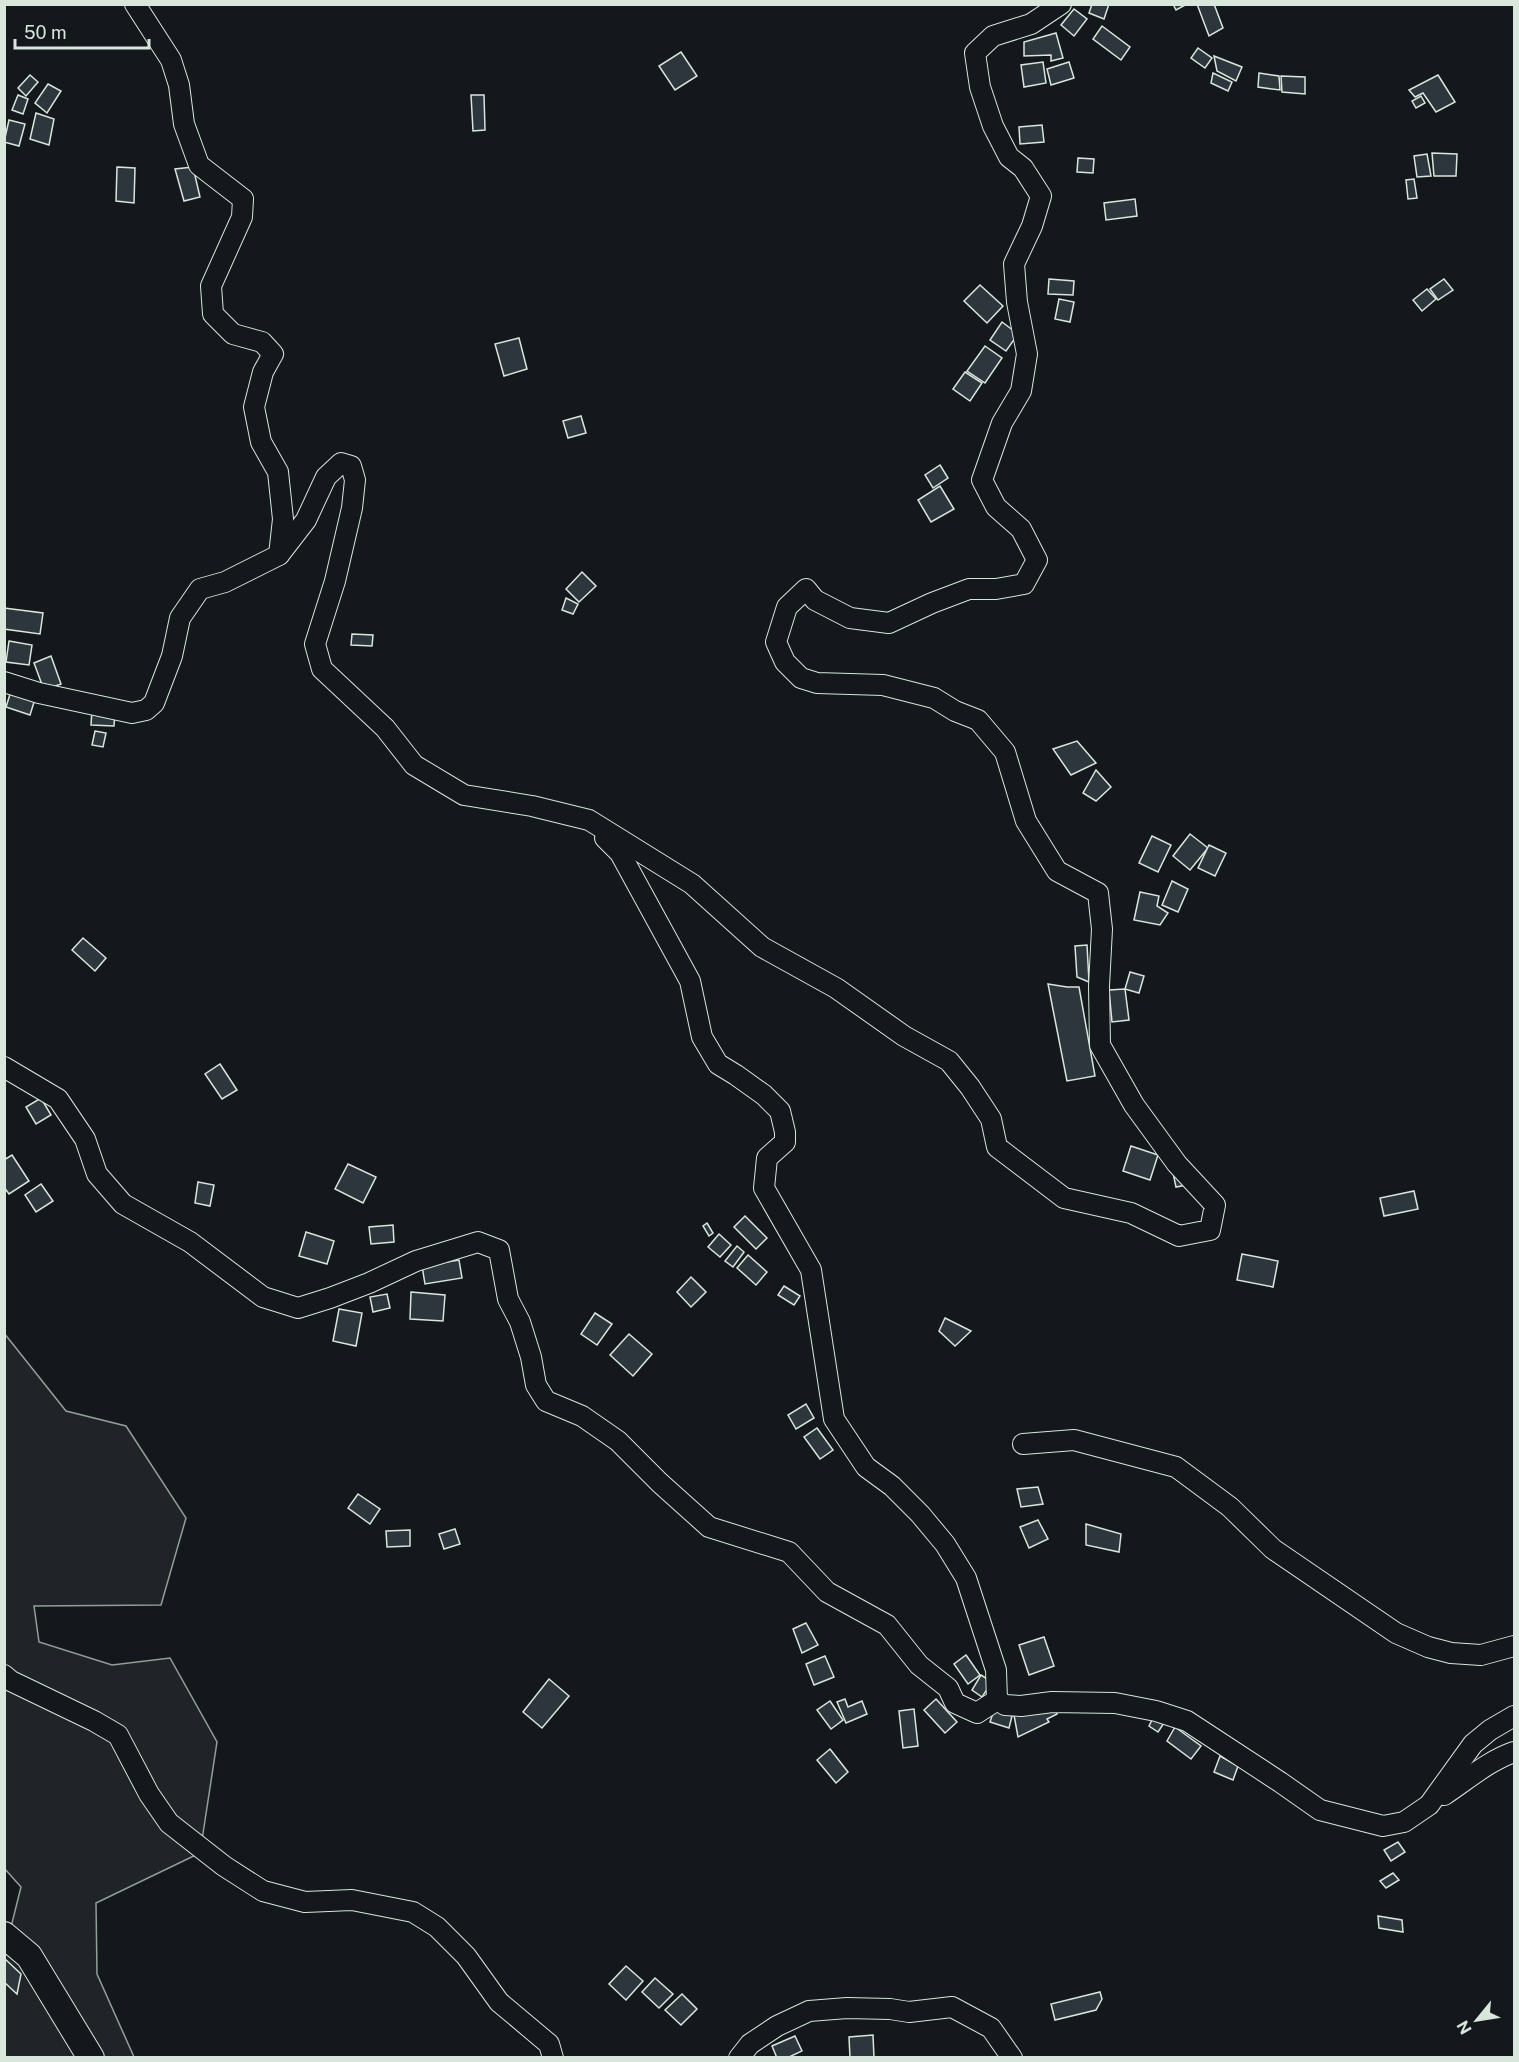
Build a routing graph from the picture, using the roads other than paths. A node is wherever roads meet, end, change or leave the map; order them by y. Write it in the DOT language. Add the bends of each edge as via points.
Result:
graph roads {
  1 [pos="135,4"];
  2 [pos="1061,4"];
  3 [pos="279,555"];
  4 [pos="4,682"];
  5 [pos="589,820"];
  6 [pos="4,1067"];
  7 [pos="1023,1444"];
  8 [pos="1515,1646"];
  9 [pos="4,1675"];
  10 [pos="997,1700"];
  11 [pos="1515,1716"];
  12 [pos="1515,1752"];
  13 [pos="1429,1805"];
  14 [pos="4,1935"];
  15 [pos="91,2058"];
  16 [pos="553,2058"];
  17 [pos="740,2058"];
  18 [pos="1012,2058"];
  1 -- 3 [label="street" via="171,60 184,124 199,165 243,199 242,217 211,286 213,314 233,334 262,342 273,354 254,407 261,442 278,472 283,519"];
  2 -- 5 [label="street" via="1031,24 993,36 975,53 980,87 993,126 1009,157 1023,168 1041,196 1014,264 1027,354 1021,392 1002,423 982,480 996,507 1021,529 1036,560 1024,584 969,589 889,623 850,618 815,600 806,589 786,607 776,642 785,662 801,678 817,683 883,686 934,698 978,720 1005,752 1026,821 1057,871 1098,893 1102,929 1100,1045 1134,1105 1215,1205 1210,1230 1179,1236 1131,1214 1064,1198 997,1147 991,1119 949,1061 904,1036 836,987 762,946 692,884"];
  3 -- 4 [label="street" via="225,582 200,589 180,618 172,656 154,703 146,710 121,710"];
  3 -- 5 [label="street" via="306,520 326,477 341,463 351,466 355,480 352,508 315,644 322,669 386,728 414,765 464,795"];
  5 -- 10 [label="street" via="620,854 690,981 702,1037 718,1064 764,1095 780,1112 785,1142 767,1158 764,1188 811,1270 834,1419 866,1467 920,1514 966,1578 996,1670"];
  6 -- 10 [label="street" via="58,1099 85,1139 97,1174 123,1204 190,1242 263,1297 298,1308 359,1287 416,1261 478,1242 498,1250 508,1299 520,1322 536,1386 546,1401 582,1416 618,1441 709,1527 789,1552 827,1592 887,1625 919,1665 948,1688 955,1703 977,1713"];
  7 -- 8 [label="street" via="1074,1440 1176,1467 1230,1507 1273,1549 1396,1633 1451,1653 1481,1655"];
  9 -- 16 [label="street" via="10,1682 118,1735 168,1823 263,1891 305,1902 352,1900 413,1912 437,1927 466,1956 499,2001 549,2044"];
  10 -- 13 [label="street" via="1005,1705 1115,1703 1187,1721 1320,1810 1355,1821 1383,1826 1404,1822"];
  11 -- 13 [label="street" via="1473,1744"];
  12 -- 13 [label="street" via="1485,1766"];
  14 -- 15 [label="main road" via="29,1956"];
  17 -- 18 [label="street" via="750,2044 809,2011 848,2008 909,2012 952,2007 990,2028"];
}
